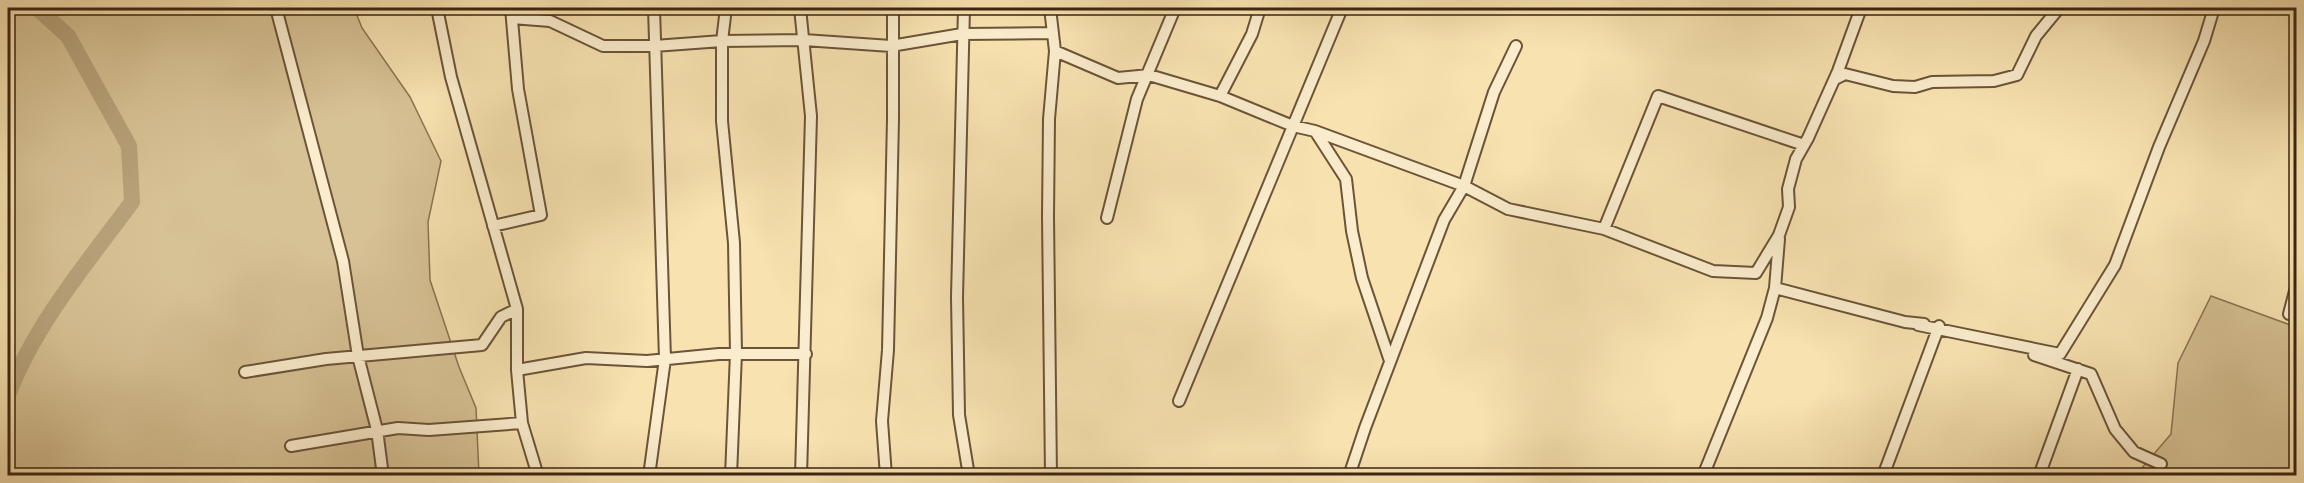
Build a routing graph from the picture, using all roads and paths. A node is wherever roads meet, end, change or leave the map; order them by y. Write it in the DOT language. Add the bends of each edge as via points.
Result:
graph roads {
  1 [pos="276,8"];
  2 [pos="437,8"];
  3 [pos="654,8"];
  4 [pos="726,8"];
  5 [pos="800,8"];
  6 [pos="892,8"];
  7 [pos="964,8"];
  8 [pos="1050,8"];
  9 [pos="1175,8"];
  10 [pos="1260,8"];
  11 [pos="1342,8"];
  12 [pos="1862,8"];
  13 [pos="2059,8"];
  14 [pos="2202,8"];
  15 [pos="2213,9"];
  16 [pos="511,13"];
  17 [pos="1053,33"];
  18 [pos="962,34"];
  19 [pos="804,40"];
  20 [pos="722,41"];
  21 [pos="654,46"];
  22 [pos="891,46"];
  23 [pos="1516,46"];
  24 [pos="1055,51"];
  25 [pos="1149,75"];
  26 [pos="1837,78"];
  27 [pos="1220,96"];
  28 [pos="1293,126"];
  29 [pos="1315,131"];
  30 [pos="1804,145"];
  31 [pos="1464,186"];
  32 [pos="1107,218"];
  33 [pos="493,226"];
  34 [pos="1604,229"];
  35 [pos="1779,235"];
  36 [pos="2296,287"];
  37 [pos="1774,288"];
  38 [pos="517,309"];
  39 [pos="2289,314"];
  40 [pos="1918,325"];
  41 [pos="1939,326"];
  42 [pos="806,354"];
  43 [pos="358,356"];
  44 [pos="665,359"];
  45 [pos="1390,361"];
  46 [pos="2078,369"];
  47 [pos="517,370"];
  48 [pos="245,372"];
  49 [pos="1179,401"];
  50 [pos="522,423"];
  51 [pos="377,430"];
  52 [pos="291,446"];
  53 [pos="2160,464"];
  54 [pos="383,476"];
  55 [pos="538,476"];
  56 [pos="649,476"];
  57 [pos="731,476"];
  58 [pos="801,476"];
  59 [pos="886,476"];
  60 [pos="969,476"];
  61 [pos="1051,476"];
  62 [pos="1349,476"];
  63 [pos="1703,476"];
  64 [pos="1883,476"];
  65 [pos="2039,476"];
  1 -- 43 [label="street" via="343,261"];
  2 -- 33 [label="street" via="451,77"];
  3 -- 21 [label="street"];
  4 -- 20 [label="street"];
  5 -- 19 [label="street"];
  6 -- 22 [label="street"];
  7 -- 18 [label="street"];
  8 -- 17 [label="street"];
  9 -- 25 [label="street"];
  10 -- 27 [label="street" via="1252,34"];
  11 -- 28 [label="street"];
  12 -- 30 [label="street"];
  13 -- 26 [label="street" via="2036,36 2017,75 1994,81 1932,82 1915,87 1893,86 1845,74"];
  14 -- 15 [label="street"];
  15 -- 40 [label="street" via="2204,42 2115,265 2060,354"];
  16 -- 21 [label="street" via="550,21 603,46"];
  16 -- 33 [label="street" via="518,88 541,215"];
  17 -- 18 [label="street"];
  17 -- 24 [label="street"];
  18 -- 22 [label="street"];
  18 -- 60 [label="street" via="957,309 959,415"];
  19 -- 20 [label="street"];
  19 -- 22 [label="street"];
  19 -- 42 [label="street" via="812,116"];
  20 -- 21 [label="street"];
  20 -- 57 [label="street" via="722,121 734,243"];
  21 -- 44 [label="street"];
  22 -- 59 [label="street" via="888,350 882,422"];
  23 -- 31 [label="street" via="1494,92"];
  24 -- 25 [label="street" via="1118,78"];
  24 -- 61 [label="street" via="1048,151"];
  25 -- 27 [label="street"];
  25 -- 32 [label="street" via="1137,99"];
  27 -- 28 [label="street"];
  28 -- 29 [label="street"];
  28 -- 49 [label="street"];
  29 -- 31 [label="street"];
  29 -- 45 [label="street" via="1346,179 1362,278"];
  30 -- 34 [label="street" via="1658,96"];
  30 -- 35 [label="street" via="1796,159 1788,189 1789,207"];
  31 -- 34 [label="street" via="1508,208"];
  31 -- 45 [label="street" via="1444,220"];
  33 -- 38 [label="street"];
  34 -- 35 [label="street" via="1713,271 1756,273"];
  35 -- 37 [label="street"];
  36 -- 39 [label="street"];
  37 -- 41 [label="street" via="1905,322"];
  37 -- 63 [label="street" via="1767,318"];
  38 -- 43 [label="street" via="501,317 482,345"];
  38 -- 47 [label="street"];
  41 -- 46 [label="street"];
  41 -- 64 [label="street"];
  42 -- 44 [label="street" via="719,354"];
  42 -- 58 [label="street"];
  43 -- 48 [label="street"];
  43 -- 51 [label="street"];
  44 -- 47 [label="street" via="586,358"];
  44 -- 56 [label="street"];
  45 -- 62 [label="street"];
  46 -- 53 [label="street" via="2091,374 2115,429 2134,452"];
  46 -- 65 [label="street"];
  47 -- 50 [label="street"];
  50 -- 51 [label="street"];
  50 -- 55 [label="street"];
  51 -- 52 [label="street"];
  51 -- 54 [label="street"];
}
